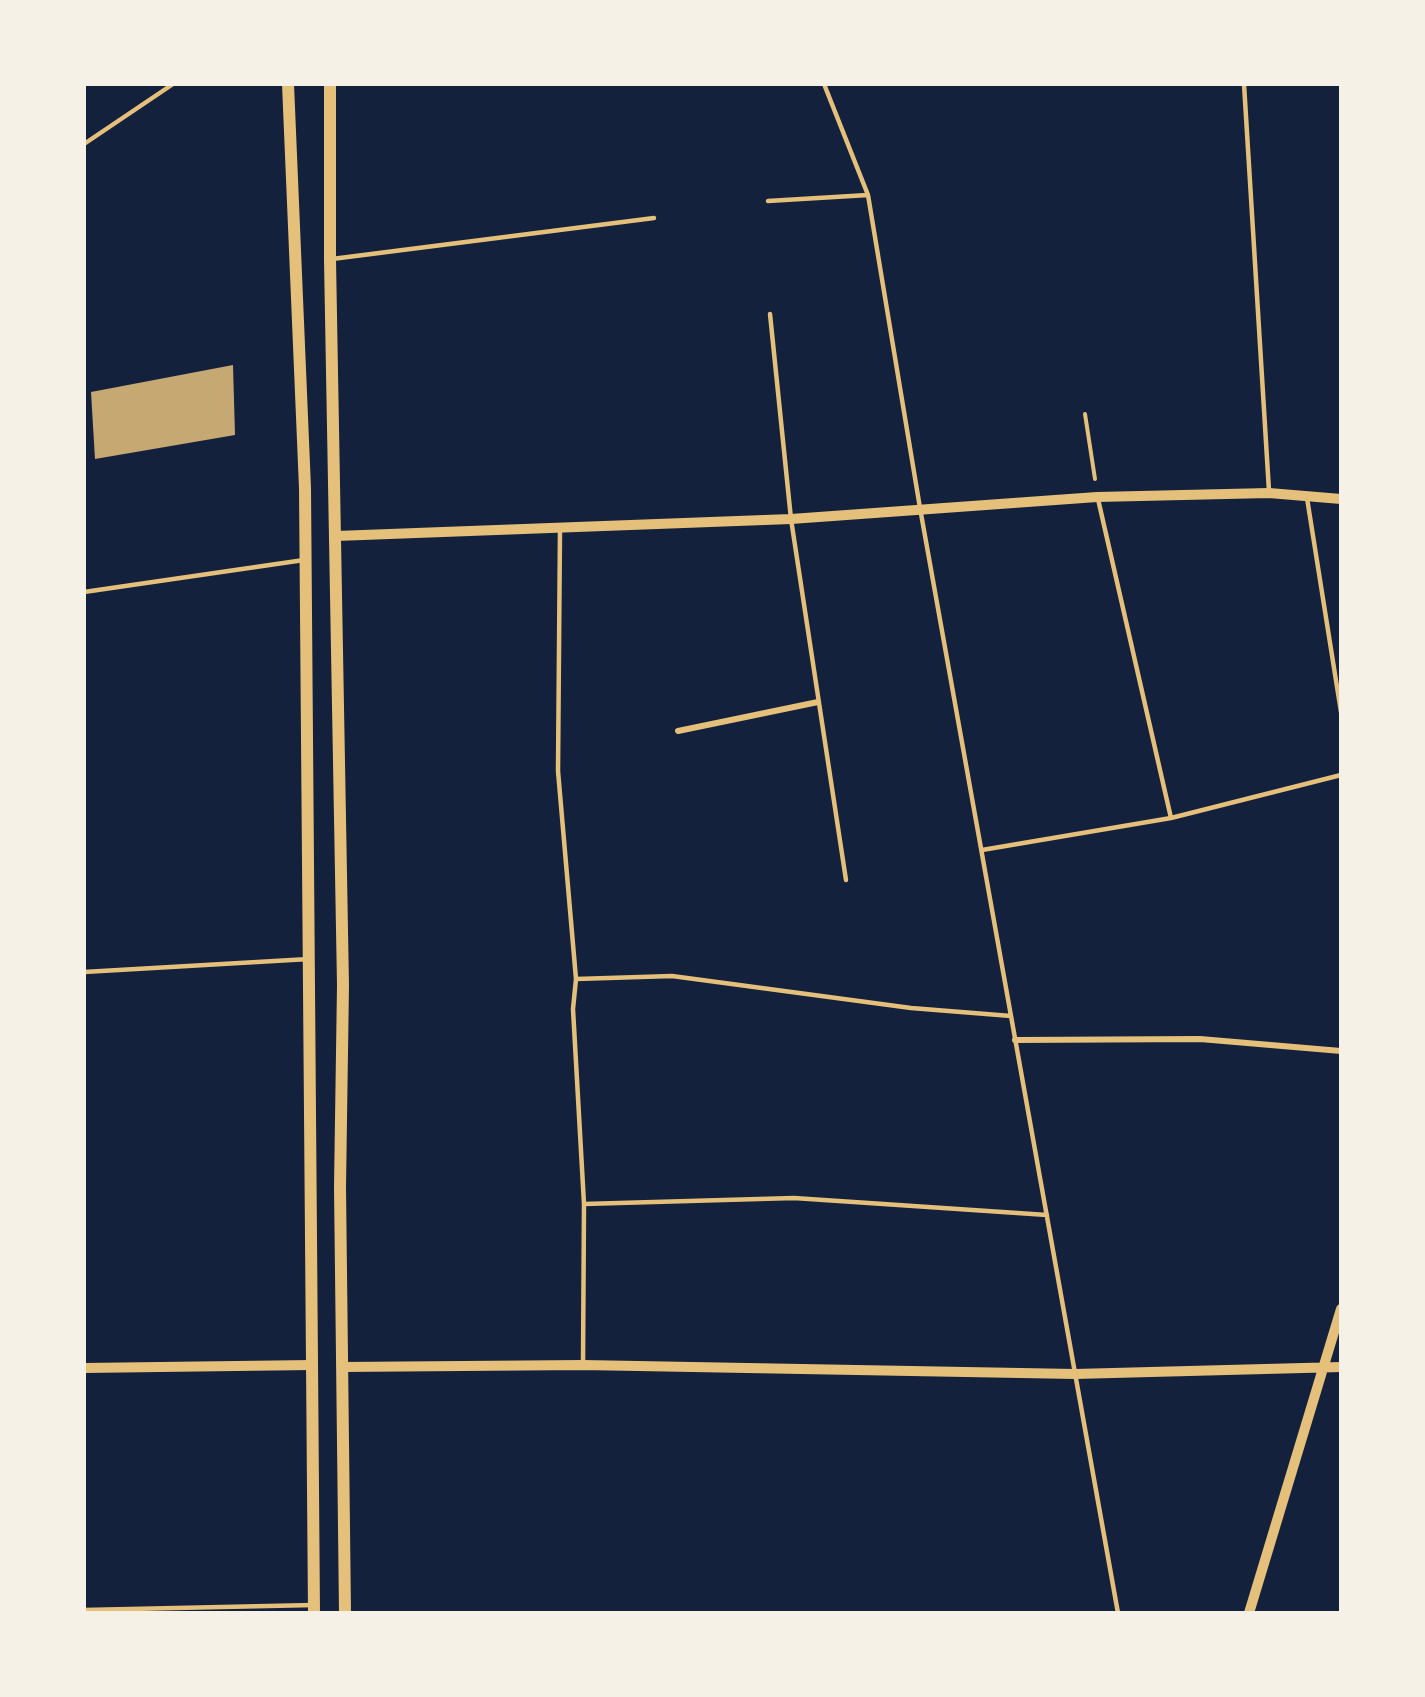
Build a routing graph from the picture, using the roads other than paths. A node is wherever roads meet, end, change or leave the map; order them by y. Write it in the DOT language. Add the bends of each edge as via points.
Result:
graph roads {
  1 [pos="173,84"];
  2 [pos="288,84"];
  3 [pos="330,84"];
  4 [pos="824,84"];
  5 [pos="1244,84"];
  6 [pos="84,144"];
  7 [pos="868,195"];
  8 [pos="768,201"];
  9 [pos="654,218"];
  10 [pos="330,260"];
  11 [pos="770,314"];
  12 [pos="1269,493"];
  13 [pos="1097,496"];
  14 [pos="1307,496"];
  15 [pos="1341,499"];
  16 [pos="921,508"];
  17 [pos="791,519"];
  18 [pos="560,529"];
  19 [pos="336,536"];
  20 [pos="305,560"];
  21 [pos="84,592"];
  22 [pos="818,702"];
  23 [pos="1341,712"];
  24 [pos="678,731"];
  25 [pos="1341,775"];
  26 [pos="1171,818"];
  27 [pos="982,850"];
  28 [pos="846,880"];
  29 [pos="310,959"];
  30 [pos="84,972"];
  31 [pos="576,979"];
  32 [pos="1011,1016"];
  33 [pos="1015,1040"];
  34 [pos="1341,1051"];
  35 [pos="584,1204"];
  36 [pos="1047,1215"];
  37 [pos="1341,1309"];
  38 [pos="312,1365"];
  39 [pos="583,1365"];
  40 [pos="1324,1365"];
  41 [pos="1341,1366"];
  42 [pos="342,1367"];
  43 [pos="84,1368"];
  44 [pos="1075,1374"];
  45 [pos="314,1609"];
  46 [pos="84,1610"];
  47 [pos="345,1613"];
  48 [pos="1118,1613"];
  49 [pos="1249,1613"];
  1 -- 6 [label="lane"];
  2 -- 20 [label="main road"];
  3 -- 10 [label="main road"];
  4 -- 7 [label="lane"];
  5 -- 12 [label="lane"];
  7 -- 8 [label="lane"];
  7 -- 16 [label="lane"];
  9 -- 10 [label="lane"];
  10 -- 19 [label="main road"];
  11 -- 17 [label="lane"];
  12 -- 13 [label="street"];
  12 -- 14 [label="street"];
  13 -- 16 [label="street"];
  13 -- 26 [label="lane"];
  14 -- 15 [label="street"];
  14 -- 23 [label="lane"];
  16 -- 17 [label="street"];
  16 -- 27 [label="lane"];
  17 -- 18 [label="street"];
  17 -- 22 [label="lane"];
  18 -- 19 [label="street"];
  18 -- 31 [label="lane" via="558,771"];
  19 -- 42 [label="main road" via="343,985"];
  20 -- 21 [label="lane"];
  20 -- 29 [label="main road"];
  22 -- 24 [label="street"];
  22 -- 28 [label="lane"];
  25 -- 26 [label="lane"];
  26 -- 27 [label="lane"];
  27 -- 32 [label="lane"];
  29 -- 30 [label="lane"];
  29 -- 38 [label="main road"];
  31 -- 32 [label="lane" via="672,976 911,1008"];
  31 -- 35 [label="lane" via="573,1009"];
  32 -- 33 [label="lane"];
  33 -- 34 [label="street" via="1200,1039"];
  33 -- 36 [label="lane"];
  35 -- 36 [label="lane" via="794,1198"];
  35 -- 39 [label="lane"];
  36 -- 44 [label="lane"];
  37 -- 40 [label="street"];
  38 -- 43 [label="street"];
  38 -- 45 [label="main road"];
  39 -- 42 [label="street"];
  39 -- 44 [label="street"];
  40 -- 41 [label="street"];
  40 -- 44 [label="street"];
  40 -- 49 [label="street"];
  42 -- 47 [label="main road"];
  44 -- 48 [label="lane"];
  45 -- 46 [label="lane"];
}
